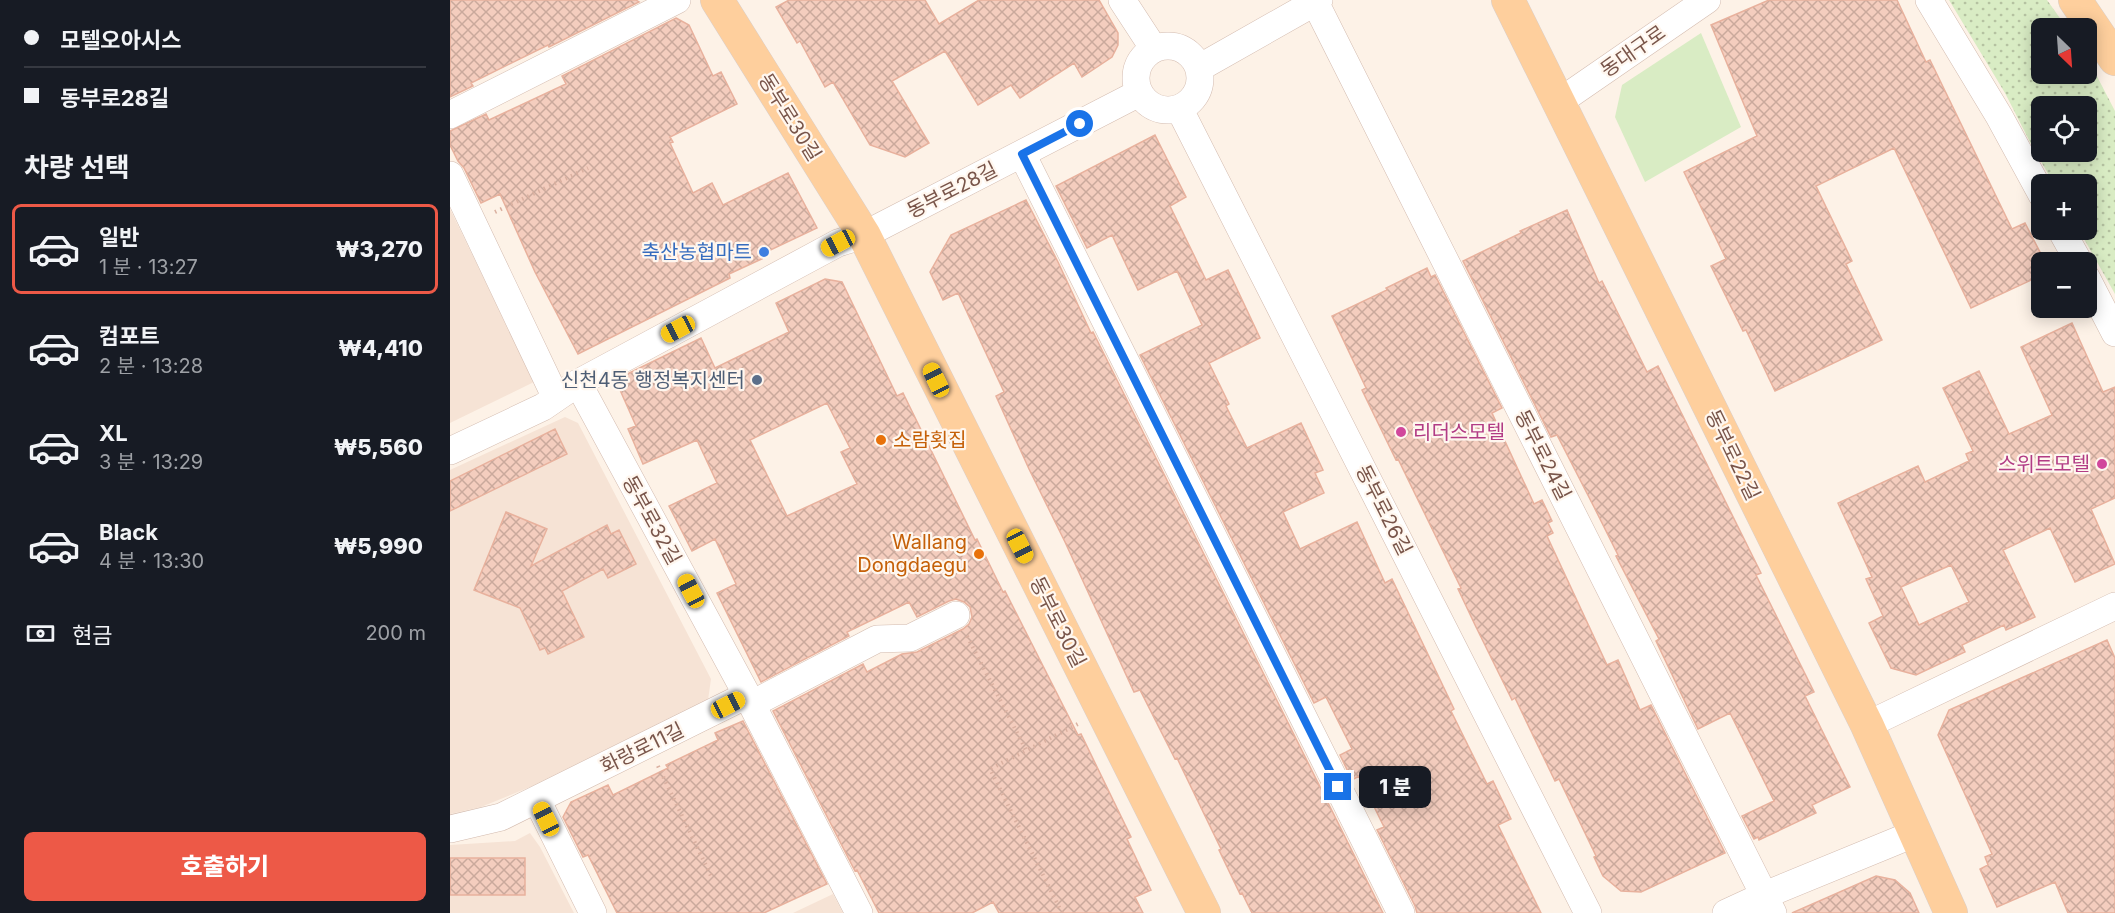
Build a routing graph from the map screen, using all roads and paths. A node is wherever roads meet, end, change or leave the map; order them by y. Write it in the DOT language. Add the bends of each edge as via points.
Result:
graph roads {
  1 [pos="677,0"];
  2 [pos="717,0"];
  3 [pos="1122,0"];
  4 [pos="1508,0"];
  5 [pos="1707,0"];
  6 [pos="1929,0"];
  7 [pos="2074,0"];
  8 [pos="1317,1"];
  9 [pos="1154,49"];
  10 [pos="2115,59"];
  11 [pos="1199,68"];
  12 [pos="1139,93"];
  13 [pos="1559,102"];
  14 [pos="1179,108"];
  15 [pos="450,115"];
  16 [pos="1022,154"];
  17 [pos="588,168"];
  18 [pos="450,175"];
  19 [pos="2031,175"];
  20 [pos="472,222"];
  21 [pos="864,235"];
  22 [pos="2097,298"];
  23 [pos="2115,333"];
  24 [pos="567,391"];
  25 [pos="450,451"];
  26 [pos="2115,606"];
  27 [pos="956,615"];
  28 [pos="750,700"];
  29 [pos="1103,711"];
  30 [pos="1867,725"];
  31 [pos="648,745"];
  32 [pos="1026,750"];
  33 [pos="537,800"];
  34 [pos="450,829"];
  35 [pos="1916,833"];
  36 [pos="711,876"];
  37 [pos="1769,904"];
  38 [pos="593,913"];
  39 [pos="859,913"];
  40 [pos="1062,913"];
  41 [pos="1204,913"];
  42 [pos="1401,913"];
  43 [pos="1588,913"];
  44 [pos="1726,913"];
  45 [pos="1951,913"];
  1 -- 15 [label="street"];
  2 -- 21 [label="main road, 동부로30길"];
  3 -- 9 [label="street"];
  4 -- 13 [label="main road, 동부로22길"];
  5 -- 13 [label="street, 동대구로"];
  6 -- 19 [label="street"];
  7 -- 10 [label="main road"];
  8 -- 11 [label="street"];
  8 -- 37 [label="street, 동부로24길"];
  9 -- 11 [label="street" via="1175,46 1194,58"];
  9 -- 12 [label="street" via="1139,63"];
  11 -- 14 [label="street" via="1201,79 1193,99"];
  12 -- 14 [label="street" via="1154,108"];
  12 -- 16 [label="street"];
  13 -- 30 [label="main road, 동부로22길"];
  14 -- 43 [label="street, 동부로26길"];
  16 -- 21 [label="street, 동부로28길"];
  16 -- 42 [label="street, 동부로28길"];
  17 -- 20 [label="path"];
  18 -- 20 [label="street, 동부로32길"];
  20 -- 24 [label="street, 동부로32길"];
  21 -- 24 [label="street" via="838,243"];
  21 -- 29 [label="main road, 동부로30길"];
  22 -- 23 [label="street"];
  24 -- 25 [label="street" via="543,407"];
  24 -- 28 [label="street, 동부로32길"];
  26 -- 30 [label="street"];
  27 -- 28 [label="street, 화랑로11길" via="910,638 877,639"];
  27 -- 32 [label="path"];
  28 -- 31 [label="street, 화랑로11길"];
  28 -- 39 [label="street, 동부로32길"];
  29 -- 32 [label="path"];
  29 -- 41 [label="main road, 동부로30길"];
  30 -- 35 [label="main road, 동부로22길"];
  31 -- 33 [label="street, 화랑로11길"];
  31 -- 36 [label="path"];
  32 -- 40 [label="path" via="990,769"];
  33 -- 34 [label="street, 화랑로11길" via="501,817"];
  33 -- 38 [label="street"];
  35 -- 37 [label="street"];
  35 -- 45 [label="main road, 동부로22길"];
  37 -- 44 [label="street"];
}
